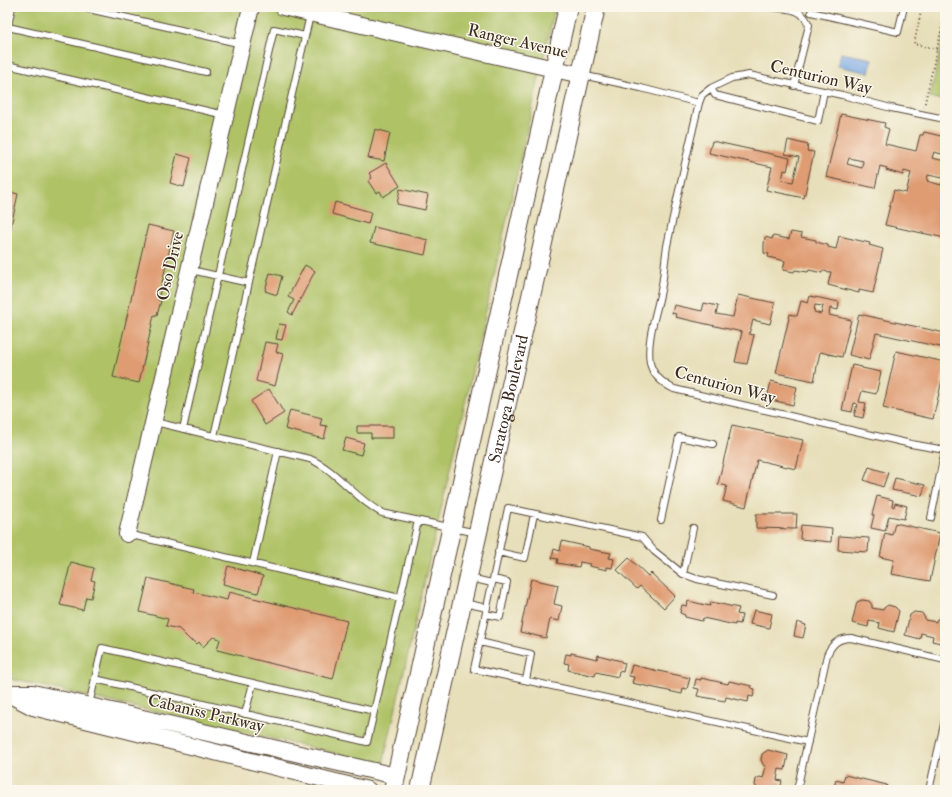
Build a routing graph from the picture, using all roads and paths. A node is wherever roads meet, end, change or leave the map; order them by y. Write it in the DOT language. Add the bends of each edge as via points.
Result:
graph roads {
  1 [pos="12,7"];
  2 [pos="80,7"];
  3 [pos="251,7"];
  4 [pos="283,7"];
  5 [pos="568,7"];
  6 [pos="596,7"];
  7 [pos="773,7"];
  8 [pos="904,7"];
  9 [pos="922,7"];
  10 [pos="812,10"];
  11 [pos="311,13"];
  12 [pos="945,13"];
  13 [pos="805,17"];
  14 [pos="7,29"];
  15 [pos="305,36"];
  16 [pos="242,44"];
  17 [pos="937,49"];
  18 [pos="7,65"];
  19 [pos="554,69"];
  20 [pos="206,72"];
  21 [pos="580,75"];
  22 [pos="794,86"];
  23 [pos="711,88"];
  24 [pos="824,91"];
  25 [pos="699,103"];
  26 [pos="922,114"];
  27 [pos="226,115"];
  28 [pos="945,120"];
  29 [pos="189,269"];
  30 [pos="218,276"];
  31 [pos="249,283"];
  32 [pos="153,422"];
  33 [pos="183,429"];
  34 [pos="214,436"];
  35 [pos="713,444"];
  36 [pos="945,450"];
  37 [pos="278,451"];
  38 [pos="534,514"];
  39 [pos="931,518"];
  40 [pos="661,520"];
  41 [pos="418,521"];
  42 [pos="451,528"];
  43 [pos="693,528"];
  44 [pos="478,533"];
  45 [pos="127,534"];
  46 [pos="498,552"];
  47 [pos="253,563"];
  48 [pos="683,574"];
  49 [pos="468,578"];
  50 [pos="492,581"];
  51 [pos="773,595"];
  52 [pos="400,598"];
  53 [pos="463,603"];
  54 [pos="486,611"];
  55 [pos="480,642"];
  56 [pos="945,660"];
  57 [pos="95,679"];
  58 [pos="526,680"];
  59 [pos="253,683"];
  60 [pos="374,711"];
  61 [pos="87,713"];
  62 [pos="245,714"];
  63 [pos="945,720"];
  64 [pos="808,742"];
  65 [pos="394,783"];
  66 [pos="368,790"];
  67 [pos="420,790"];
  68 [pos="797,790"];
  69 [pos="929,790"];
  1 -- 14 [label="lane"];
  2 -- 16 [label="lane"];
  3 -- 16 [label="street, Oso Drive"];
  4 -- 11 [label="street, Ranger Avenue"];
  5 -- 19 [label="main road, Saratoga Boulevard"];
  6 -- 21 [label="main road, Saratoga Boulevard"];
  7 -- 13 [label="lane" via="800,12"];
  8 -- 10 [label="lane" via="898,32"];
  9 -- 17 [label="path" via="914,44"];
  10 -- 13 [label="lane"];
  11 -- 15 [label="lane"];
  11 -- 19 [label="street, Ranger Avenue"];
  12 -- 17 [label="path"];
  13 -- 22 [label="lane" via="809,25"];
  14 -- 20 [label="lane"];
  15 -- 30 [label="lane" via="274,29"];
  15 -- 31 [label="lane"];
  16 -- 27 [label="street, Oso Drive"];
  17 -- 26 [label="path"];
  18 -- 27 [label="lane"];
  19 -- 21 [label="street, Ranger Avenue"];
  19 -- 42 [label="main road, Saratoga Boulevard"];
  21 -- 25 [label="lane"];
  21 -- 44 [label="main road, Saratoga Boulevard"];
  22 -- 23 [label="lane, Centurion Way" via="749,75 732,78"];
  22 -- 24 [label="lane, Centurion Way"];
  23 -- 24 [label="lane" via="715,95 818,121"];
  23 -- 25 [label="lane, Centurion Way" via="702,95"];
  24 -- 26 [label="lane, Centurion Way"];
  25 -- 36 [label="lane, Centurion Way" via="677,197 649,348 651,365 656,374 663,383 674,389"];
  26 -- 28 [label="lane, Centurion Way"];
  27 -- 29 [label="street, Oso Drive"];
  29 -- 30 [label="lane"];
  29 -- 32 [label="street, Oso Drive"];
  30 -- 31 [label="lane"];
  30 -- 33 [label="lane"];
  31 -- 34 [label="lane"];
  32 -- 33 [label="lane"];
  32 -- 45 [label="street, Oso Drive"];
  33 -- 34 [label="lane"];
  34 -- 37 [label="lane"];
  35 -- 40 [label="lane" via="679,436"];
  36 -- 39 [label="lane"];
  37 -- 41 [label="lane" via="316,461 377,510 387,515"];
  37 -- 47 [label="lane"];
  38 -- 46 [label="lane" via="508,508"];
  38 -- 46 [label="lane" via="526,558"];
  38 -- 48 [label="lane" via="642,537 654,551"];
  41 -- 42 [label="lane"];
  41 -- 52 [label="lane"];
  42 -- 44 [label="lane"];
  42 -- 65 [label="main road, Saratoga Boulevard"];
  43 -- 48 [label="lane"];
  44 -- 49 [label="main road, Saratoga Boulevard"];
  45 -- 47 [label="lane"];
  46 -- 50 [label="lane"];
  47 -- 52 [label="lane"];
  48 -- 51 [label="lane" via="697,580"];
  49 -- 50 [label="lane"];
  49 -- 53 [label="main road, Saratoga Boulevard"];
  50 -- 54 [label="lane"];
  50 -- 54 [label="lane" via="507,582 500,617"];
  52 -- 60 [label="lane"];
  53 -- 54 [label="lane"];
  53 -- 67 [label="main road, Saratoga Boulevard"];
  54 -- 55 [label="lane"];
  55 -- 58 [label="lane" via="531,654"];
  55 -- 58 [label="lane" via="474,669"];
  56 -- 64 [label="lane" via="851,638 836,642 827,655"];
  57 -- 59 [label="lane" via="102,648"];
  57 -- 61 [label="lane"];
  57 -- 62 [label="lane"];
  58 -- 64 [label="lane"];
  59 -- 60 [label="lane"];
  59 -- 62 [label="lane"];
  60 -- 62 [label="lane" via="367,742"];
  61 -- 65 [label="street, Cabaniss Parkway"];
  61 -- 66 [label="street, Cabaniss Parkway"];
  63 -- 69 [label="lane"];
  64 -- 68 [label="lane"];
}
